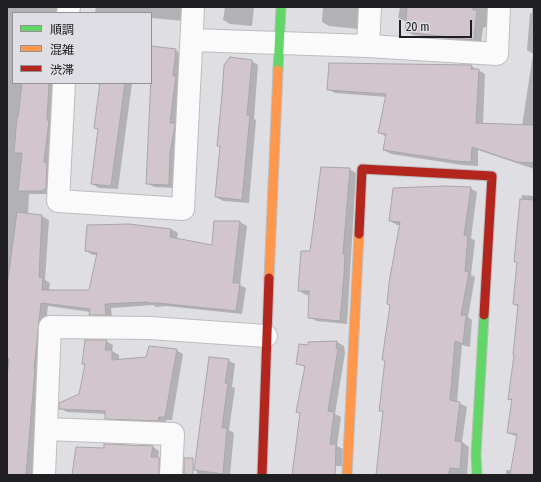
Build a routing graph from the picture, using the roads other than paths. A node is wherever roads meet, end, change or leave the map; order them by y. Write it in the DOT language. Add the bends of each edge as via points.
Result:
graph roads {
  1 [pos="193,7"];
  2 [pos="281,7"];
  3 [pos="370,7"];
  4 [pos="499,7"];
  5 [pos="192,40"];
  6 [pos="280,43"];
  7 [pos="368,46"];
  8 [pos="64,84"];
  9 [pos="266,336"];
  10 [pos="46,429"];
  11 [pos="44,475"];
  12 [pos="171,475"];
  13 [pos="262,475"];
  14 [pos="347,475"];
  15 [pos="477,475"];
  1 -- 5 [label="street"];
  2 -- 6 [label="street"];
  3 -- 7 [label="street"];
  4 -- 7 [label="street" via="497,54"];
  5 -- 6 [label="street"];
  5 -- 8 [label="street" via="183,209 58,201"];
  6 -- 7 [label="street"];
  6 -- 9 [label="street"];
  9 -- 10 [label="street" via="150,328 50,327"];
  9 -- 13 [label="street"];
  10 -- 11 [label="street"];
  10 -- 12 [label="street" via="173,434"];
  14 -- 15 [label="street" via="362,169 492,176 476,454"];
}
